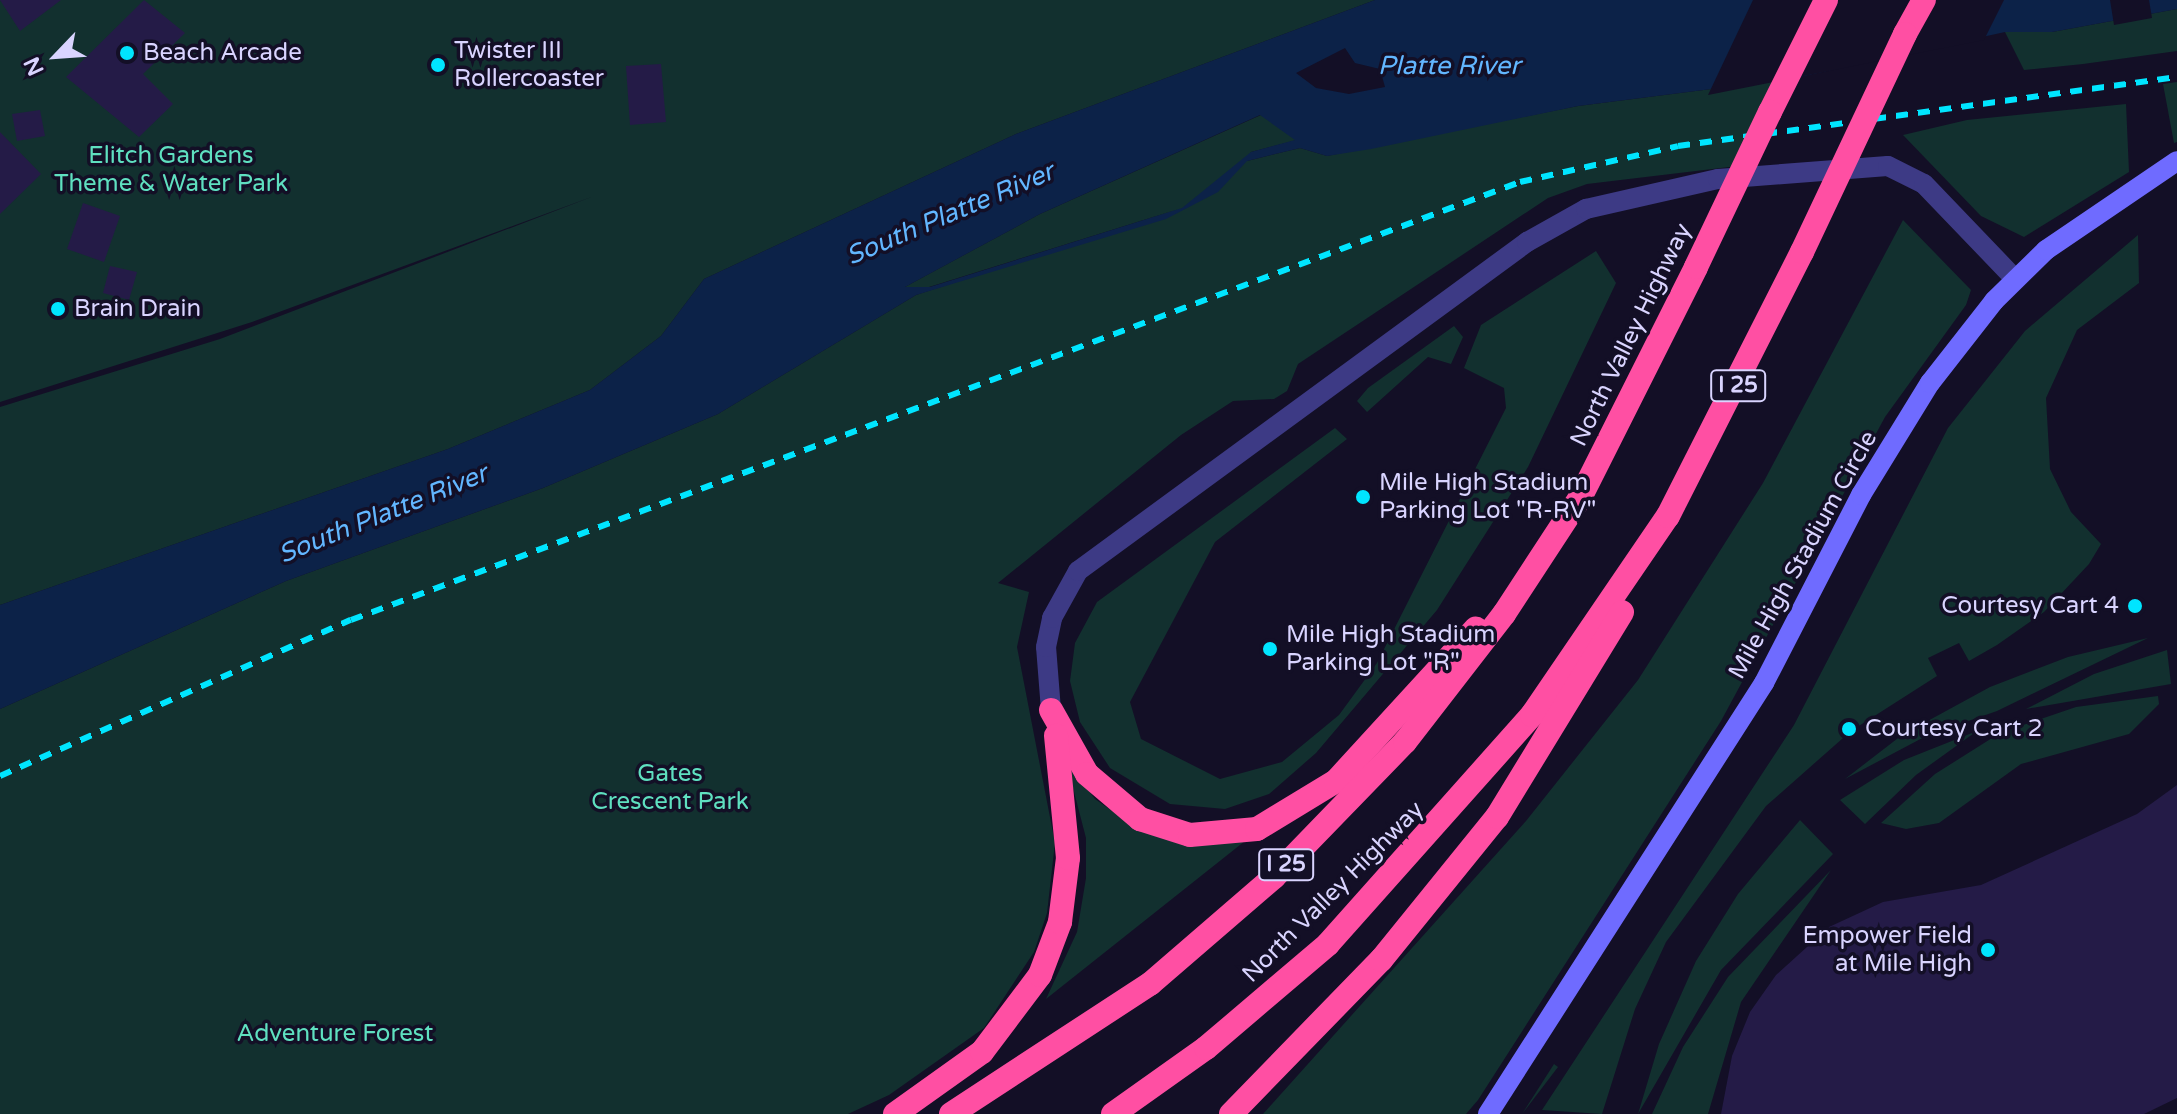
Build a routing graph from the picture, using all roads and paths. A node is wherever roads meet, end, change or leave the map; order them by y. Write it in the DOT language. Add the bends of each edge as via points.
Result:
graph roads {
  1 [pos="1813,0"];
  2 [pos="1826,0"];
  3 [pos="1923,0"];
  4 [pos="1770,112"];
  5 [pos="2177,161"];
  6 [pos="2014,278"];
  7 [pos="1668,516"];
  8 [pos="1552,543"];
  9 [pos="1051,710"];
  10 [pos="895,1114"];
  11 [pos="951,1114"];
  12 [pos="1113,1114"];
  13 [pos="1231,1114"];
  14 [pos="1488,1114"];
  1 -- 4 [label="highway"];
  2 -- 4 [label="highway, North Valley Highway / I 25"];
  3 -- 7 [label="highway, North Valley Highway / I 25, bridge"];
  4 -- 8 [label="highway, North Valley Highway / I 25, bridge" via="1625,416"];
  5 -- 6 [label="street, Mile High Stadium Circle"];
  6 -- 9 [label="street" via="1924,184 1888,166 1745,175 1586,209 1527,242 1088,561 1052,618 1046,647"];
  6 -- 14 [label="street, Mile High Stadium Circle" via="1930,383 1861,495 1764,683"];
  7 -- 12 [label="highway, North Valley Highway / I 25" via="1578,655 1400,871 1261,1004"];
  7 -- 13 [label="highway" via="1600,657 1497,817 1381,960"];
  8 -- 9 [label="highway" via="1368,750 1302,807 1257,829 1190,835 1140,819 1087,774"];
  8 -- 11 [label="highway, North Valley Highway / I 25" via="1405,742 1274,877 1150,984"];
  9 -- 10 [label="highway" via="1068,858 1045,963 997,1037"];
}
